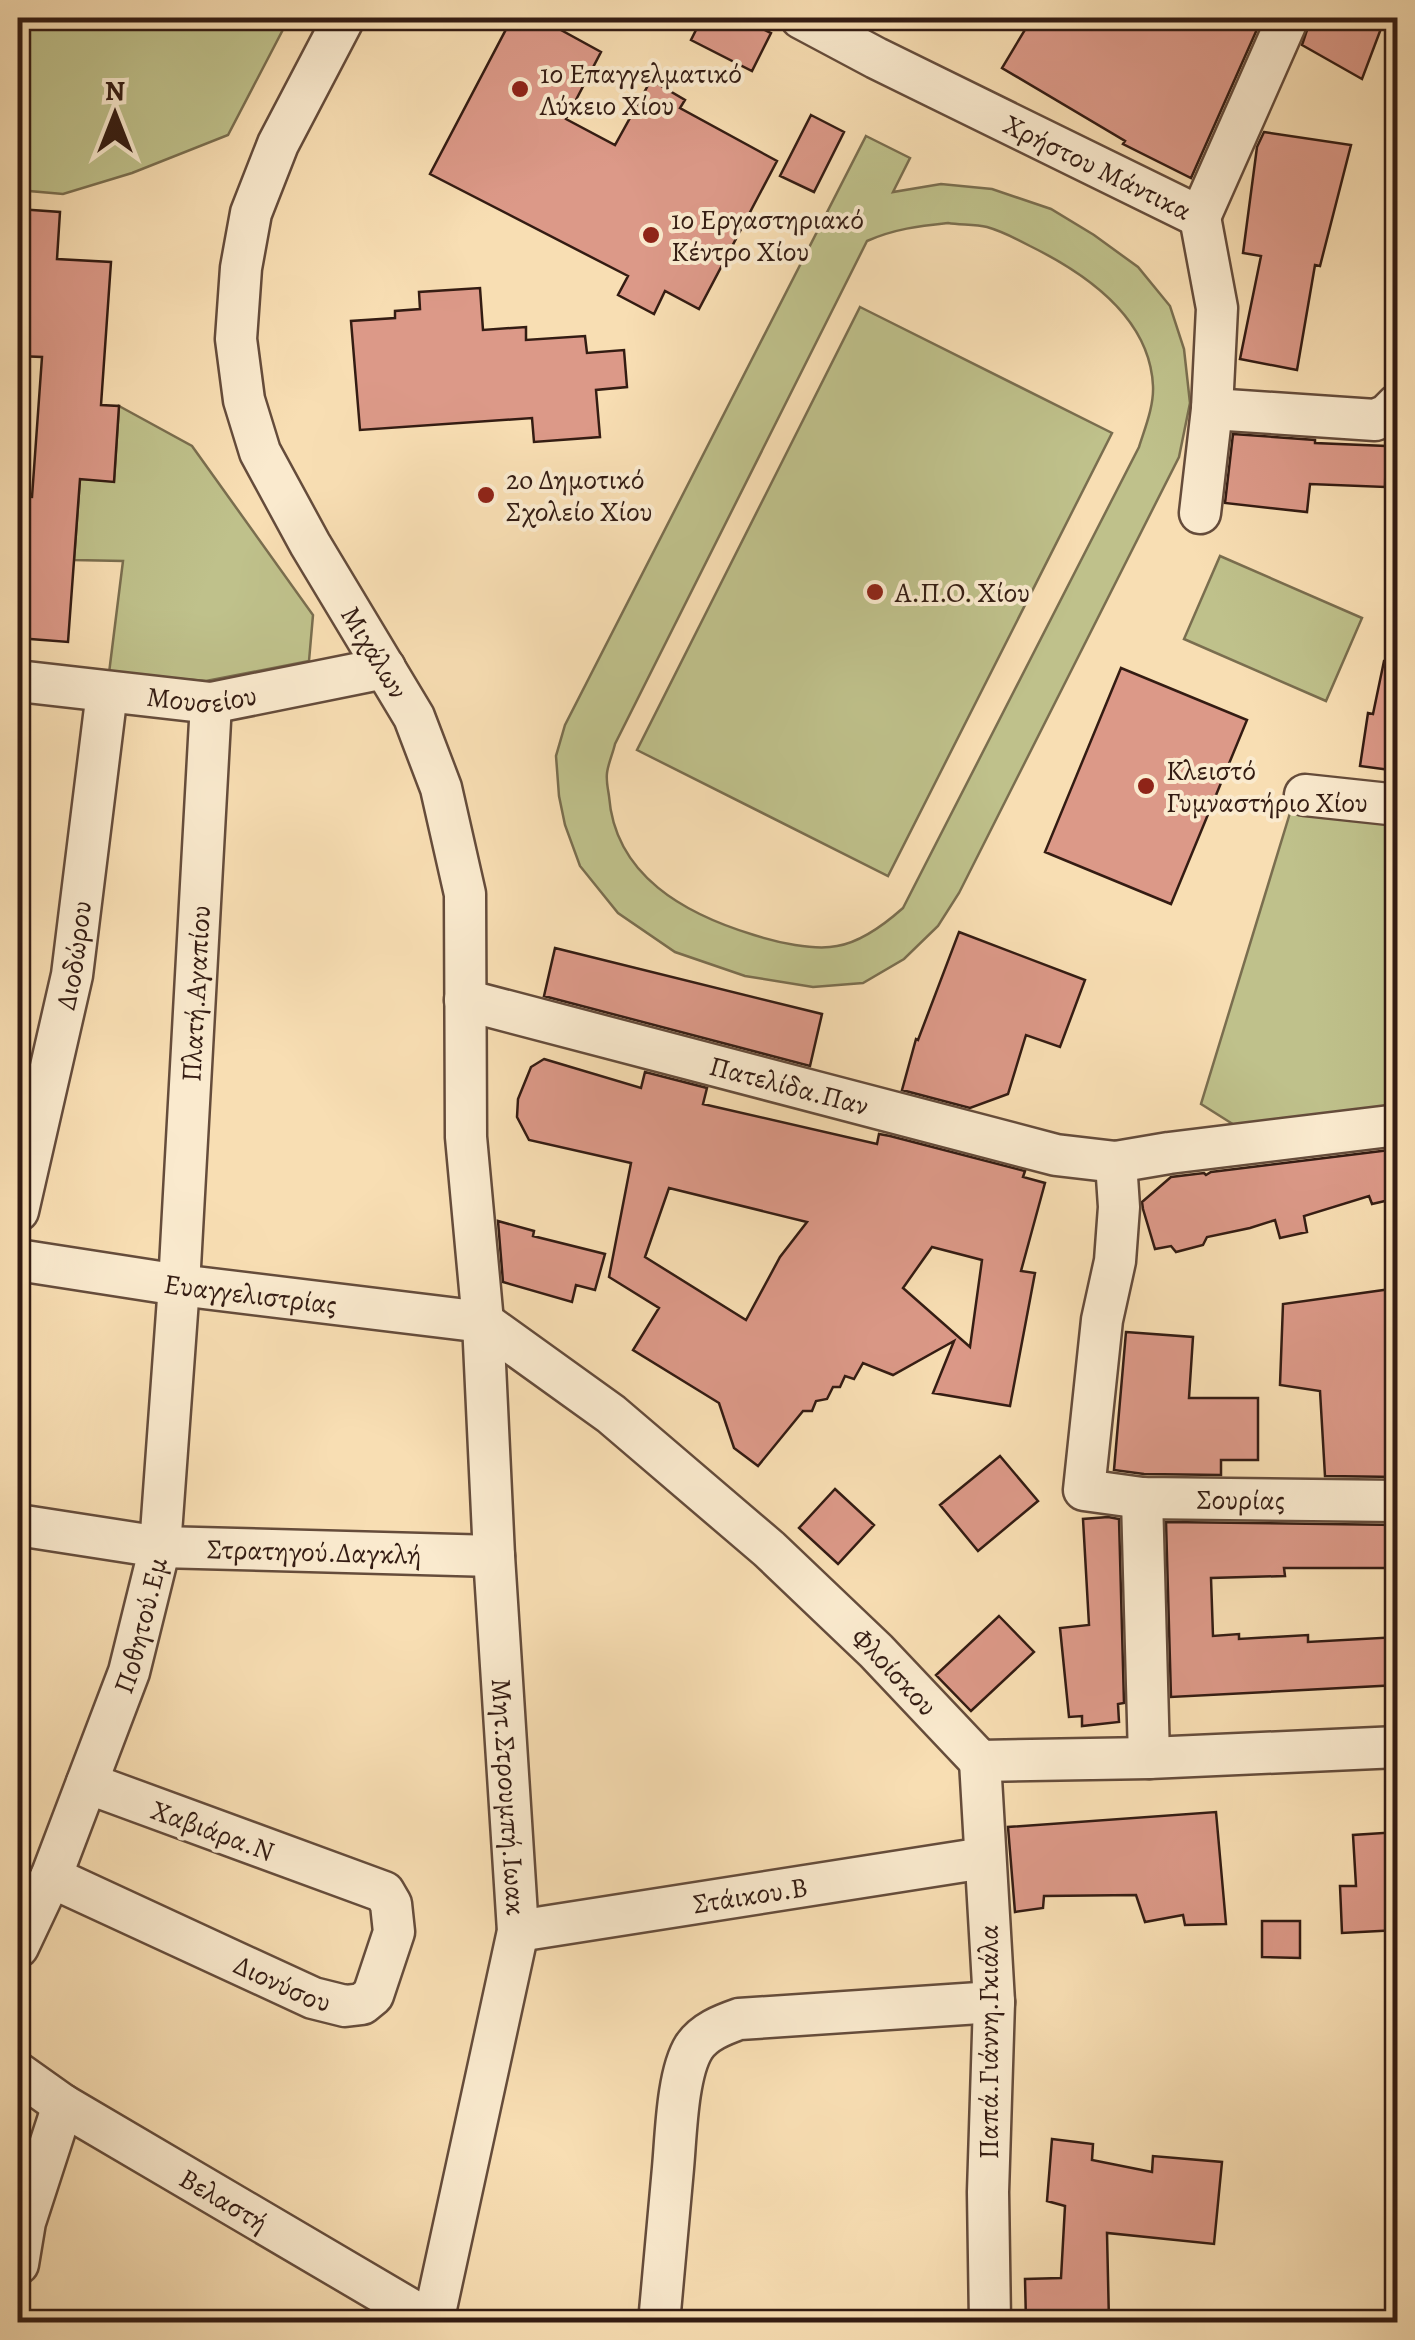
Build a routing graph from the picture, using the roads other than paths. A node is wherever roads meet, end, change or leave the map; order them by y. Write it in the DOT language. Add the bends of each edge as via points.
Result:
graph roads {
  1 [pos="344,18"];
  2 [pos="802,18"];
  3 [pos="1288,18"];
  4 [pos="1200,217"];
  5 [pos="1398,404"];
  6 [pos="1212,410"];
  7 [pos="1200,513"];
  8 [pos="385,668"];
  9 [pos="18,681"];
  10 [pos="107,692"];
  11 [pos="211,703"];
  12 [pos="1305,795"];
  13 [pos="1398,805"];
  14 [pos="465,1000"];
  15 [pos="1398,1125"];
  16 [pos="1116,1162"];
  17 [pos="18,1211"];
  18 [pos="18,1260"];
  19 [pos="179,1285"];
  20 [pos="483,1322"];
  21 [pos="1142,1498"];
  22 [pos="1398,1501"];
  23 [pos="18,1524"];
  24 [pos="160,1547"];
  25 [pos="494,1556"];
  26 [pos="1398,1746"];
  27 [pos="1149,1758"];
  28 [pos="980,1762"];
  29 [pos="87,1783"];
  30 [pos="984,1858"];
  31 [pos="51,1876"];
  32 [pos="339,1876"];
  33 [pos="518,1932"];
  34 [pos="18,1947"];
  35 [pos="994,2002"];
  36 [pos="18,2072"];
  37 [pos="63,2105"];
  38 [pos="21,2221"];
  39 [pos="18,2264"];
  40 [pos="433,2322"];
  41 [pos="660,2322"];
  42 [pos="990,2322"];
  1 -- 8 [label="street, Μιχάλων" via="278,144 251,213 236,339 260,452"];
  2 -- 4 [label="street, Χρήστου Μάντικα"];
  3 -- 4 [label="street, Χρήστου Μάντικα"];
  4 -- 6 [label="street" via="1217,308"];
  5 -- 6 [label="street" via="1375,420"];
  6 -- 7 [label="street"];
  8 -- 11 [label="street, Μουσείου"];
  8 -- 14 [label="street, Μιχάλων" via="424,742 455,844 465,894"];
  9 -- 10 [label="street, Μουσείου"];
  10 -- 11 [label="street, Μουσείου"];
  10 -- 17 [label="street, Διοδώρου" via="72,974"];
  11 -- 19 [label="street, Πλατή.Αγαπίου"];
  12 -- 13 [label="street"];
  14 -- 16 [label="street, Πατελίδα.Παν" via="1056,1155"];
  14 -- 20 [label="street, Μιχάλων" via="466,1137"];
  15 -- 16 [label="street, Πατελίδα.Παν"];
  16 -- 21 [label="street, Σουρίας" via="1115,1261 1084,1490"];
  18 -- 19 [label="street, Ευαγγελιστρίας"];
  19 -- 20 [label="street, Ευαγγελιστρίας"];
  19 -- 24 [label="street, Ποθητού.Εμ"];
  20 -- 25 [label="street, Μητ.Στρουμπή.Ιωακ"];
  20 -- 28 [label="street, Φλοίσκου" via="612,1414 769,1549"];
  21 -- 22 [label="street, Σουρίας"];
  21 -- 27 [label="street"];
  23 -- 24 [label="street, Στρατηγού.Δαγκλή"];
  24 -- 25 [label="street, Στρατηγού.Δαγκλή"];
  24 -- 29 [label="street, Ποθητού.Εμ" via="129,1672"];
  25 -- 33 [label="street, Μητ.Στρουμπή.Ιωακ"];
  26 -- 27 [label="street"];
  27 -- 28 [label="street"];
  28 -- 30 [label="street, Παπά.Γιάννη.Γκιάλα"];
  29 -- 31 [label="street, Ποθητού.Εμ"];
  29 -- 32 [label="street, Χαβιάρα.Ν"];
  30 -- 33 [label="street, Στάικου.Β"];
  30 -- 35 [label="street, Παπά.Γιάννη.Γκιάλα"];
  31 -- 32 [label="street, Διονύσου" via="314,1998 345,2006 373,1995 394,1919 384,1892"];
  31 -- 34 [label="street, Ποθητού.Εμ"];
  33 -- 40 [label="street, Μητ.Στρουμπή.Ιωακ"];
  35 -- 41 [label="street" via="739,2020 705,2035 686,2066 678,2106"];
  35 -- 42 [label="street, Παπά.Γιάννη.Γκιάλα"];
  36 -- 37 [label="street, Βελαστή"];
  37 -- 38 [label="street"];
  37 -- 40 [label="street, Βελαστή"];
  38 -- 39 [label="street"];
}
